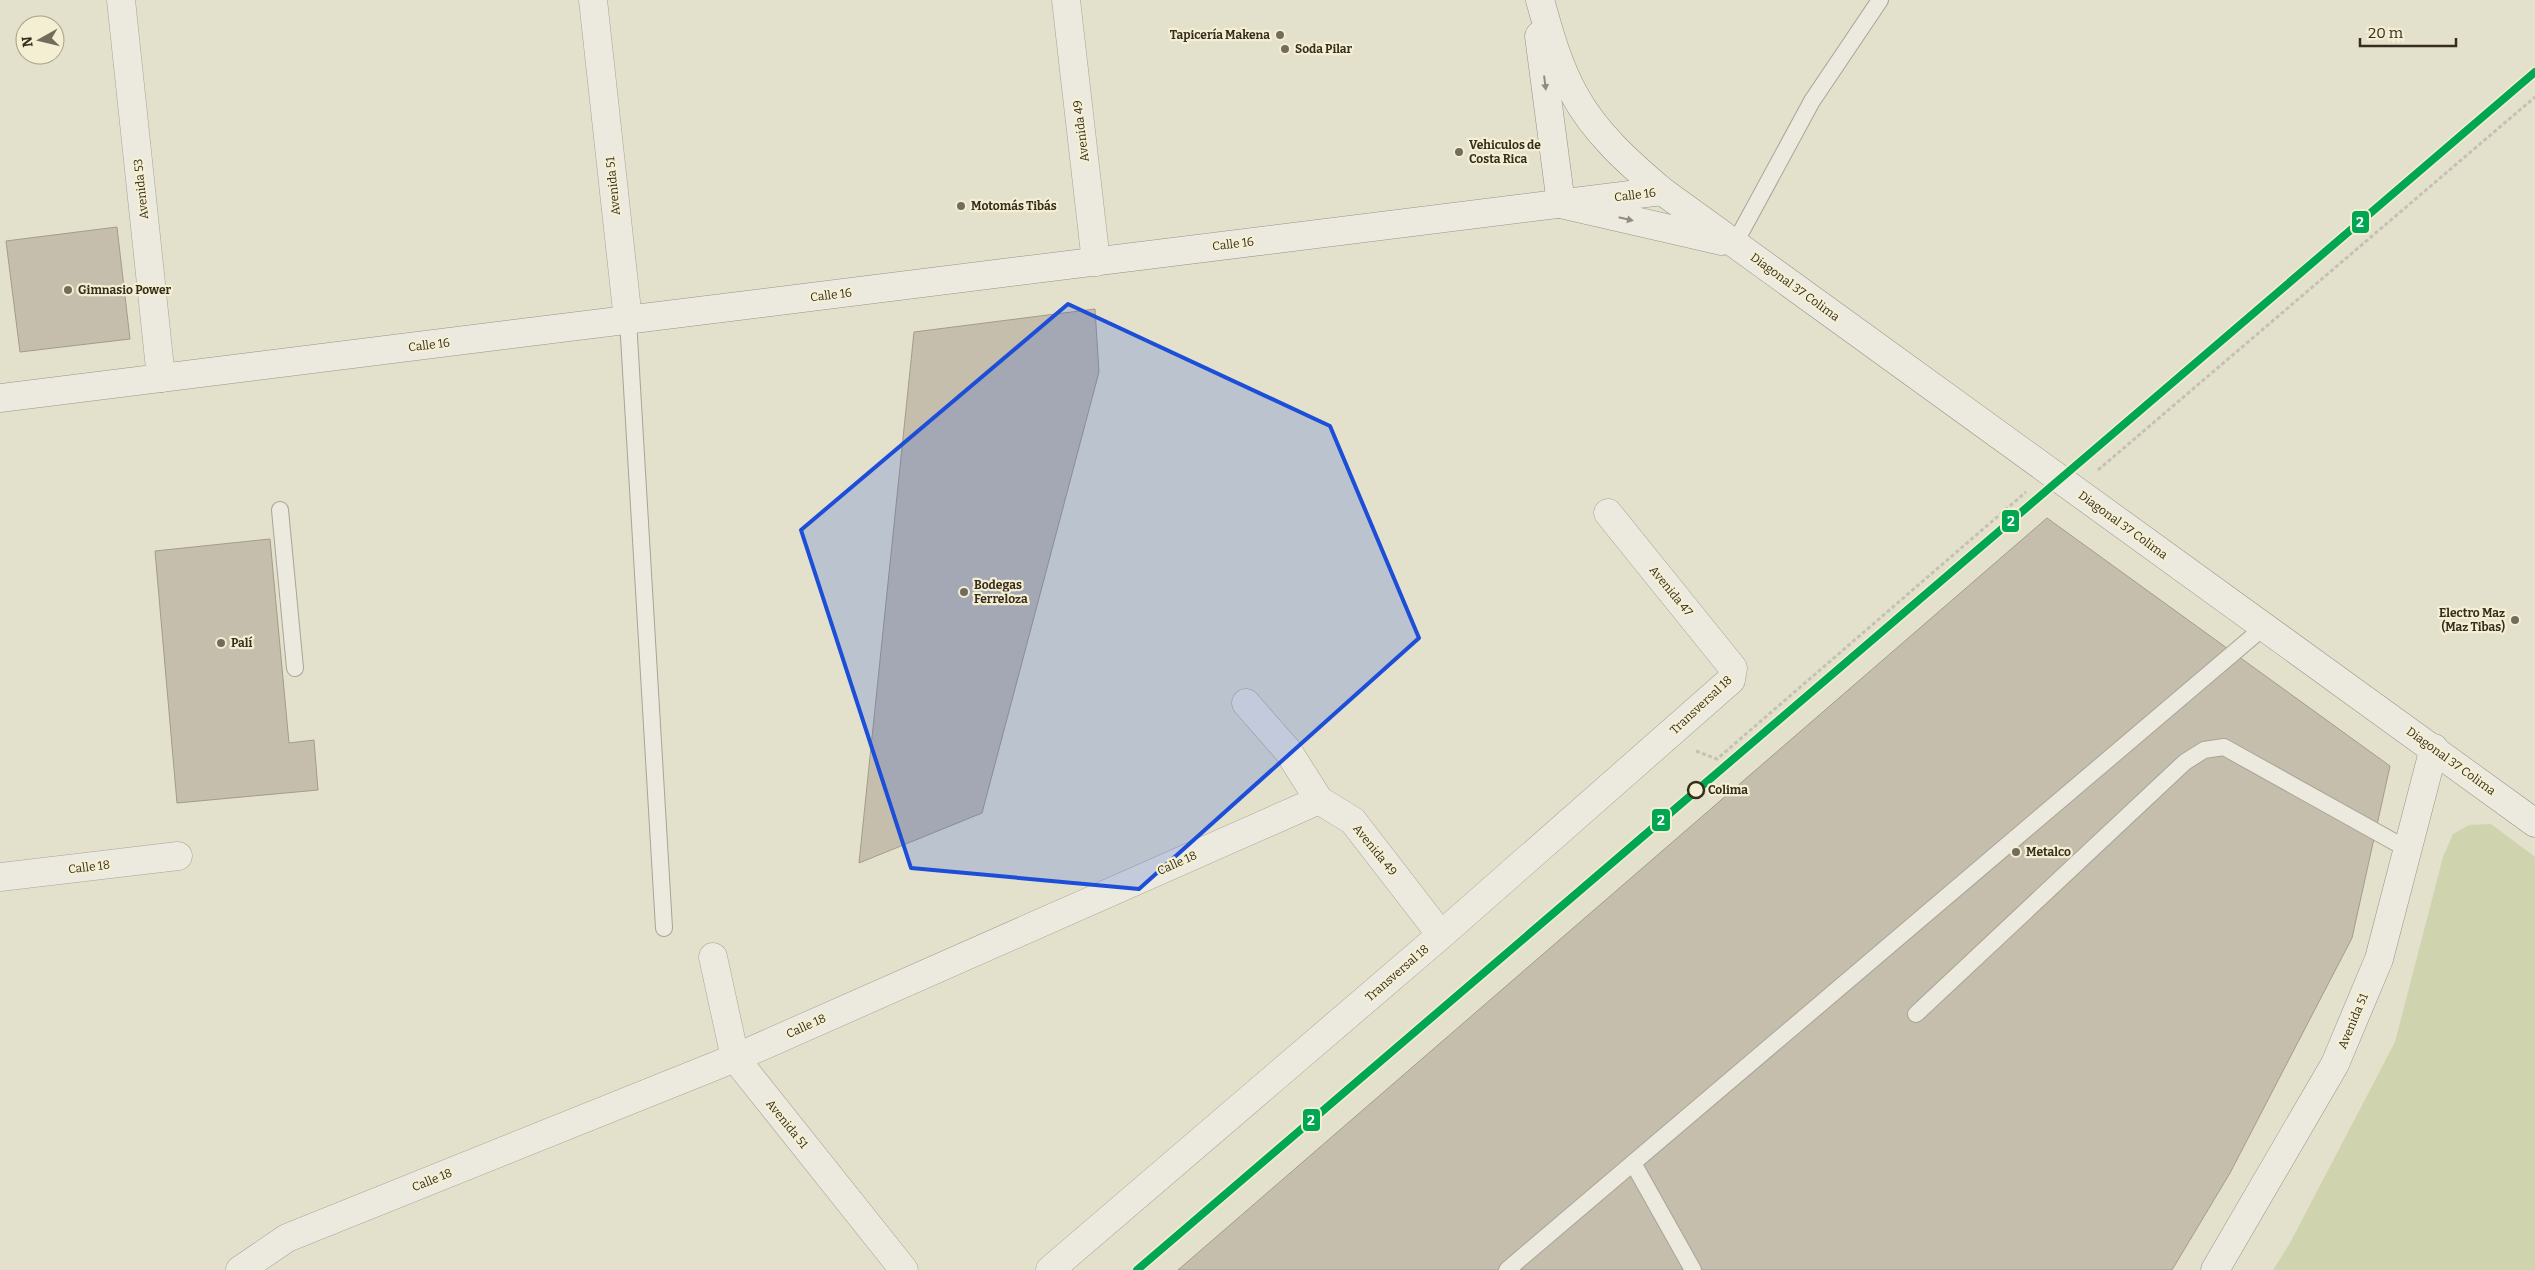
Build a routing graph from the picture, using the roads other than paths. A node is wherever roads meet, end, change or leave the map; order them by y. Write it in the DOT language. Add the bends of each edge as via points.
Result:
graph roads {
  1 [pos="121,0"];
  2 [pos="593,0"];
  3 [pos="1066,0"];
  4 [pos="1535,0"];
  5 [pos="1540,0"];
  6 [pos="1880,0"];
  7 [pos="1662,191"];
  8 [pos="1561,204"];
  9 [pos="1735,244"];
  10 [pos="1096,262"];
  11 [pos="628,320"];
  12 [pos="162,378"];
  13 [pos="0,398"];
  14 [pos="280,510"];
  15 [pos="1608,513"];
  16 [pos="2264,627"];
  17 [pos="295,668"];
  18 [pos="1734,668"];
  19 [pos="1246,703"];
  20 [pos="2434,748"];
  21 [pos="1320,800"];
  22 [pos="2535,823"];
  23 [pos="2407,850"];
  24 [pos="178,856"];
  25 [pos="0,877"];
  26 [pos="664,928"];
  27 [pos="1441,935"];
  28 [pos="712,957"];
  29 [pos="1916,1014"];
  30 [pos="735,1058"];
  31 [pos="1633,1163"];
  32 [pos="240,1270"];
  33 [pos="904,1270"];
  34 [pos="1050,1270"];
  35 [pos="1507,1270"];
  36 [pos="1693,1270"];
  37 [pos="2215,1270"];
  1 -- 12 [label="street, Avenida 53"];
  2 -- 11 [label="street, Avenida 51"];
  3 -- 10 [label="street, Avenida 49"];
  4 -- 8 [label="street, one-way"];
  5 -- 7 [label="street, Diagonal 37 Colima" via="1552,42 1574,94 1600,132"];
  6 -- 9 [label="lane" via="1812,101"];
  7 -- 8 [label="street, Calle 16"];
  7 -- 9 [label="street, Diagonal 37 Colima"];
  8 -- 9 [label="street, one-way"];
  8 -- 10 [label="street, Calle 16"];
  9 -- 16 [label="street, Diagonal 37 Colima"];
  10 -- 11 [label="street, Calle 16"];
  11 -- 12 [label="street, Calle 16"];
  11 -- 26 [label="lane, Avenida 51"];
  12 -- 13 [label="street, Calle 16"];
  14 -- 17 [label="lane"];
  15 -- 18 [label="street, Avenida 47"];
  16 -- 20 [label="street, Diagonal 37 Colima"];
  16 -- 31 [label="lane"];
  18 -- 27 [label="street, Transversal 18" via="1731,680"];
  19 -- 21 [label="street, Avenida 49" via="1288,750"];
  20 -- 22 [label="street, Diagonal 37 Colima"];
  20 -- 23 [label="street, Avenida 51"];
  21 -- 27 [label="street, Avenida 49" via="1353,821"];
  21 -- 30 [label="street, Calle 18"];
  23 -- 29 [label="lane" via="2224,747 2204,750 2185,762"];
  23 -- 37 [label="street, Avenida 51" via="2379,959 2335,1064"];
  24 -- 25 [label="street, Calle 18"];
  27 -- 34 [label="street, Transversal 18"];
  28 -- 30 [label="street, Avenida 51"];
  30 -- 32 [label="street, Calle 18" via="287,1238"];
  30 -- 33 [label="street, Avenida 51"];
  31 -- 35 [label="lane"];
  31 -- 36 [label="lane"];
}
